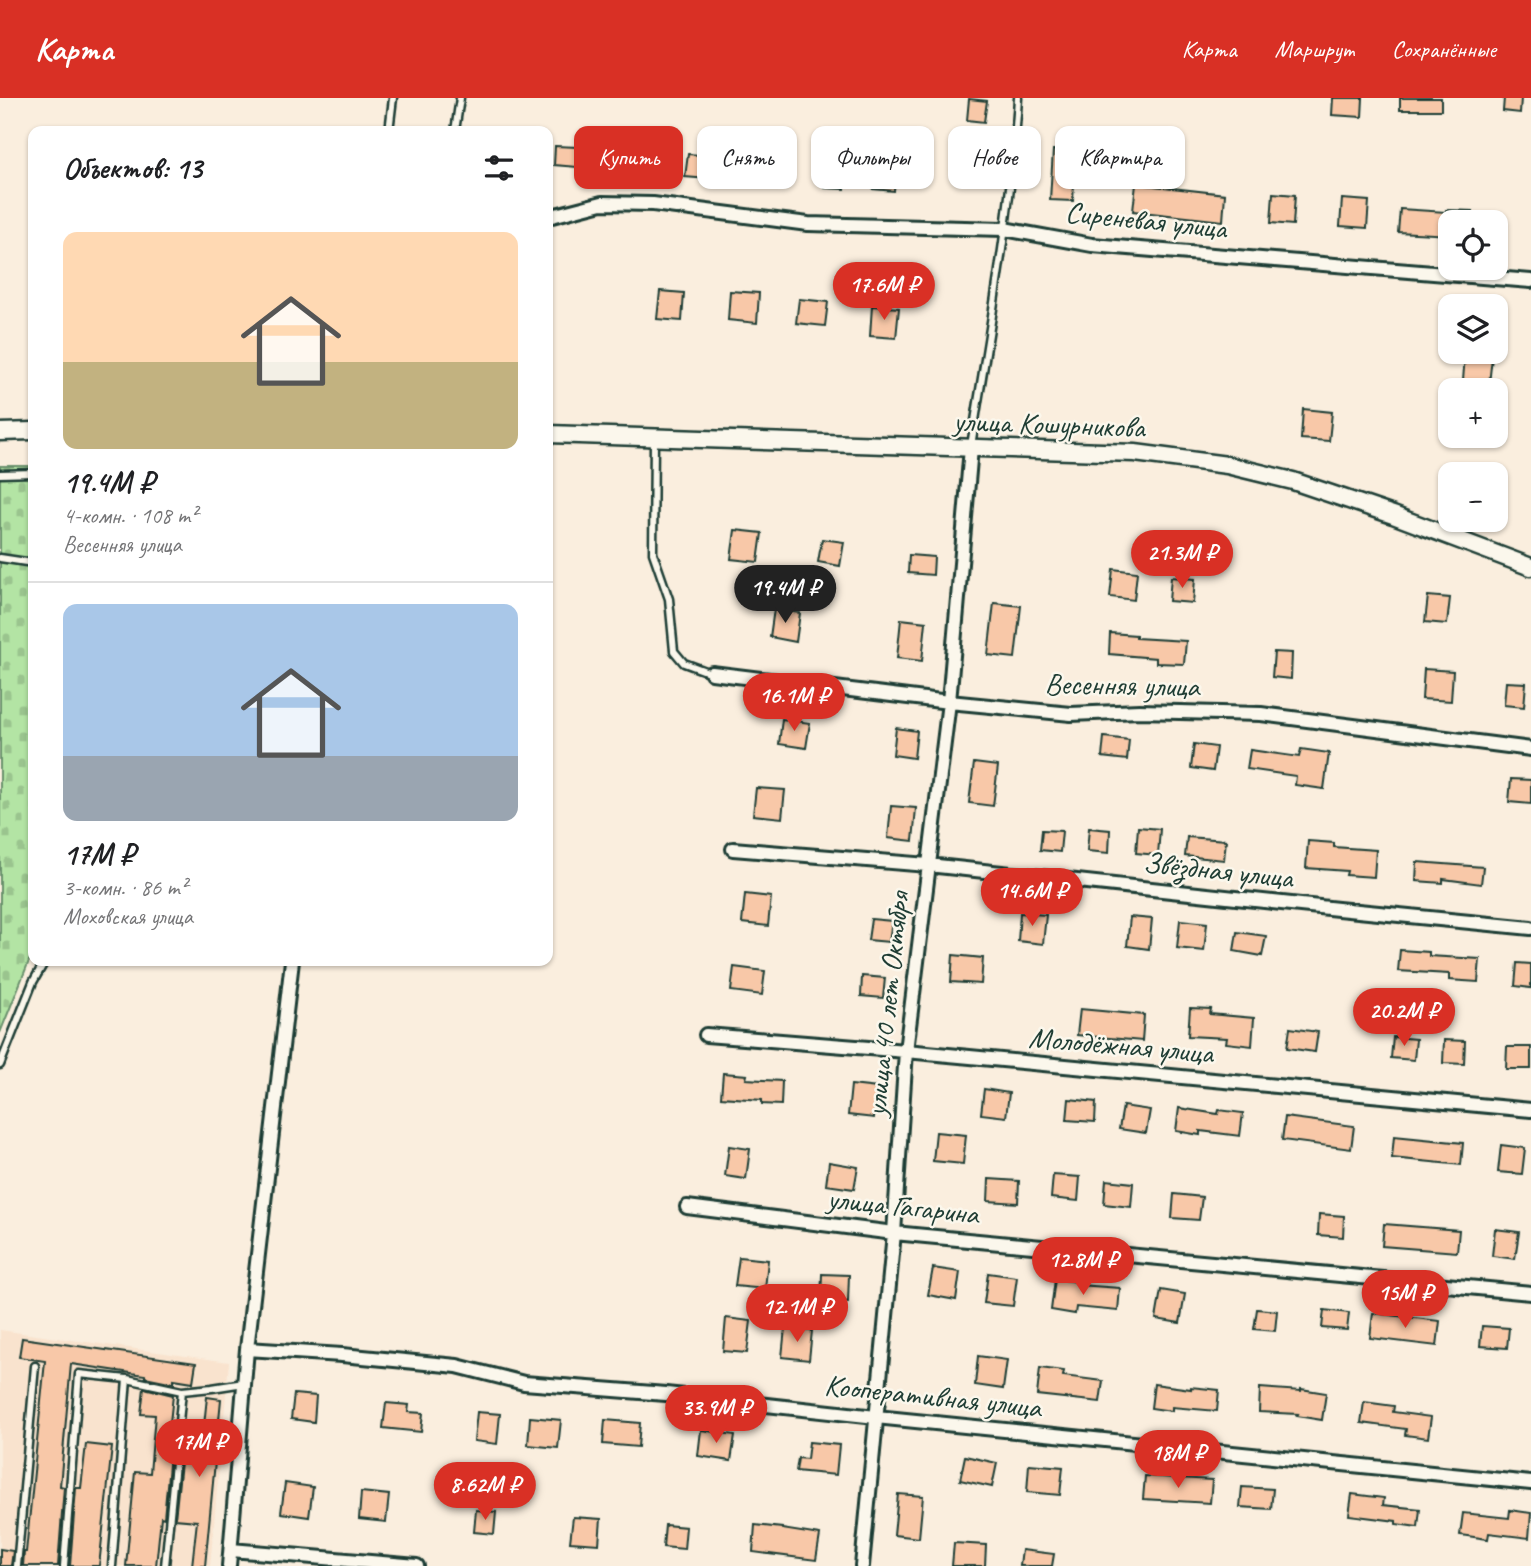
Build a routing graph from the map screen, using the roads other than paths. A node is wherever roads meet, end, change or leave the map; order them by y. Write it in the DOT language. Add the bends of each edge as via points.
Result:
graph roads {
  1 [pos="393,98"];
  2 [pos="460,98"];
  3 [pos="1017,98"];
  4 [pos="390,126"];
  5 [pos="456,126"];
  6 [pos="553,216"];
  7 [pos="1004,229"];
  8 [pos="1531,281"];
  9 [pos="28,431"];
  10 [pos="0,432"];
  11 [pos="553,434"];
  12 [pos="654,438"];
  13 [pos="971,448"];
  14 [pos="28,473"];
  15 [pos="0,474"];
  16 [pos="0,558"];
  17 [pos="28,562"];
  18 [pos="1531,567"];
  19 [pos="712,673"];
  20 [pos="949,702"];
  21 [pos="1531,749"];
  22 [pos="733,849"];
  23 [pos="928,865"];
  24 [pos="1531,928"];
  25 [pos="42,966"];
  26 [pos="291,966"];
  27 [pos="706,1035"];
  28 [pos="906,1051"];
  29 [pos="0,1065"];
  30 [pos="1531,1110"];
  31 [pos="687,1207"];
  32 [pos="894,1233"];
  33 [pos="1531,1293"];
  34 [pos="247,1349"];
  35 [pos="35,1366"];
  36 [pos="127,1379"];
  37 [pos="244,1383"];
  38 [pos="182,1391"];
  39 [pos="876,1417"];
  40 [pos="1531,1483"];
  41 [pos="231,1550"];
  42 [pos="16,1566"];
  43 [pos="64,1566"];
  44 [pos="113,1566"];
  45 [pos="165,1566"];
  46 [pos="229,1566"];
  47 [pos="417,1566"];
  48 [pos="862,1566"];
  1 -- 4 [label="lane"];
  2 -- 5 [label="lane"];
  3 -- 7 [label="lane"];
  6 -- 7 [label="street, Сиреневая улица" via="602,203 653,204 808,224"];
  7 -- 8 [label="street, Сиреневая улица" via="1092,245"];
  7 -- 13 [label="lane"];
  9 -- 10 [label="main road"];
  11 -- 12 [label="main road, улица Кошурникова"];
  12 -- 13 [label="main road, улица Кошурникова"];
  12 -- 19 [label="lane" via="653,553 668,599 674,651 684,663"];
  13 -- 18 [label="main road, улица Кошурникова" via="1135,453 1227,465 1293,481"];
  13 -- 20 [label="street, улица 40 лет Октября"];
  14 -- 15 [label="lane"];
  16 -- 17 [label="lane"];
  19 -- 20 [label="street, Весенняя улица"];
  20 -- 21 [label="street, Весенняя улица" via="1071,714 1261,714"];
  20 -- 23 [label="street, улица 40 лет Октября"];
  22 -- 23 [label="street, Звёздная улица"];
  23 -- 24 [label="street, Звёздная улица"];
  23 -- 28 [label="street, улица 40 лет Октября"];
  25 -- 29 [label="lane"];
  26 -- 34 [label="street"];
  27 -- 28 [label="street, Молодёжная улица"];
  28 -- 30 [label="street, Молодёжная улица"];
  28 -- 32 [label="street, улица 40 лет Октября"];
  31 -- 32 [label="street, улица Гагарина"];
  32 -- 33 [label="street, улица Гагарина"];
  32 -- 39 [label="street, улица 40 лет Октября"];
  34 -- 37 [label="street"];
  34 -- 39 [label="street, Кооперативная улица" via="420,1362 524,1383"];
  35 -- 42 [label="lane"];
  36 -- 38 [label="lane"];
  36 -- 43 [label="lane" via="79,1374"];
  36 -- 44 [label="lane"];
  37 -- 38 [label="lane"];
  37 -- 41 [label="street"];
  38 -- 45 [label="lane"];
  39 -- 40 [label="street, Кооперативная улица"];
  39 -- 48 [label="street, улица 40 лет Октября"];
  41 -- 46 [label="street"];
  41 -- 47 [label="street"];
}
